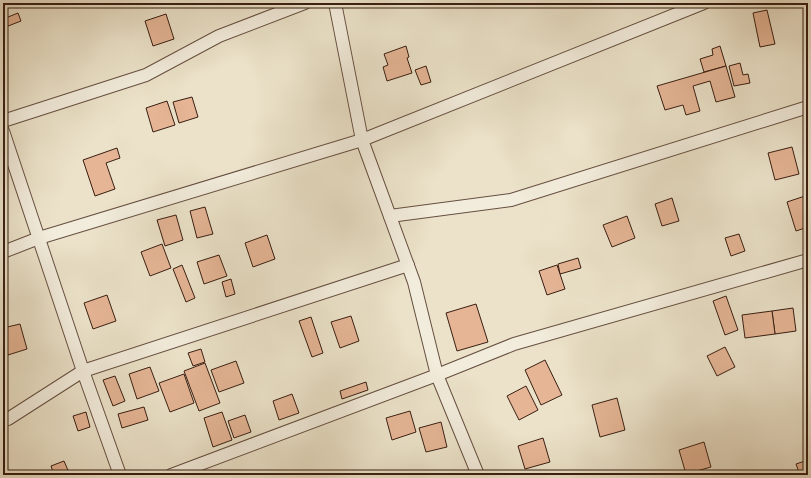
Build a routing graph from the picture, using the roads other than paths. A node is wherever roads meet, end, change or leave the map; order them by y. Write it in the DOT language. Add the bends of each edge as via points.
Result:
graph roads {
  1 [pos="305,3"];
  2 [pos="336,3"];
  3 [pos="704,3"];
  4 [pos="808,107"];
  5 [pos="3,121"];
  6 [pos="3,132"];
  7 [pos="362,140"];
  8 [pos="390,216"];
  9 [pos="39,238"];
  10 [pos="3,252"];
  11 [pos="808,260"];
  12 [pos="408,265"];
  13 [pos="83,371"];
  14 [pos="437,375"];
  15 [pos="3,420"];
  16 [pos="120,475"];
  17 [pos="171,475"];
  18 [pos="478,475"];
  1 -- 5 [label="street" via="219,36 146,75"];
  2 -- 7 [label="street"];
  3 -- 7 [label="street"];
  4 -- 8 [label="street" via="511,200"];
  6 -- 9 [label="street"];
  7 -- 8 [label="street"];
  7 -- 9 [label="street"];
  8 -- 12 [label="street"];
  9 -- 10 [label="street"];
  9 -- 13 [label="street"];
  11 -- 14 [label="street" via="514,344"];
  12 -- 13 [label="street"];
  12 -- 14 [label="street"];
  13 -- 15 [label="street"];
  13 -- 16 [label="street"];
  14 -- 17 [label="street"];
  14 -- 18 [label="street"];
}
